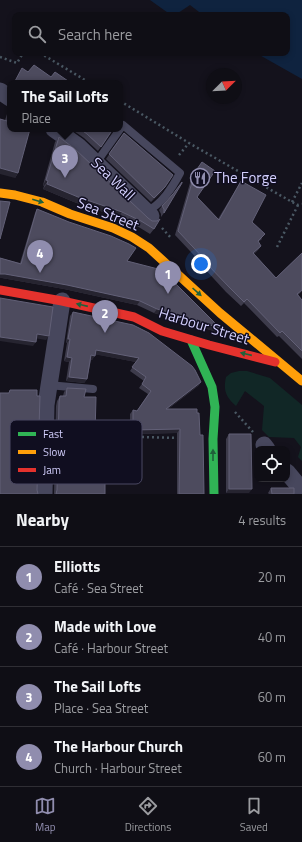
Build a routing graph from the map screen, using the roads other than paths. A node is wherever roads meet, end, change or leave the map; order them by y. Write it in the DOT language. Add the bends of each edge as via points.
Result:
graph roads {
  1 [pos="123,124"];
  2 [pos="58,132"];
  3 [pos="117,132"];
  4 [pos="96,163"];
  5 [pos="0,193"];
  6 [pos="149,214"];
  7 [pos="0,290"];
  8 [pos="62,300"];
  9 [pos="220,313"];
  10 [pos="221,328"];
  11 [pos="191,340"];
  12 [pos="283,365"];
  13 [pos="302,381"];
  14 [pos="48,385"];
  15 [pos="93,389"];
  16 [pos="46,420"];
  17 [pos="290,476"];
  18 [pos="44,484"];
  19 [pos="302,490"];
  20 [pos="44,494"];
  21 [pos="214,494"];
  1 -- 6 [label="lane" via="180,173 172,189"];
  2 -- 4 [label="street, Sea Wall"];
  3 -- 4 [label="lane"];
  4 -- 6 [label="street, Sea Wall"];
  5 -- 9 [label="main road, Sea Street, one-way" via="42,202 132,237 149,248"];
  7 -- 8 [label="main road, Harbour Street"];
  11 -- 8 [label="main road, Harbour Street, one-way" via="162,331 134,317"];
  8 -- 14 [label="street"];
  9 -- 10 [label="main road"];
  9 -- 12 [label="main road, Sea Street"];
  12 -- 11 [label="main road, Harbour Street, one-way" via="213,342"];
  21 -- 11 [label="main road, one-way" via="215,407 212,387"];
  12 -- 13 [label="main road, Harbour Street"];
  14 -- 15 [label="lane"];
  14 -- 16 [label="street"];
  17 -- 19 [label="street"];
  18 -- 20 [label="street"];
}
